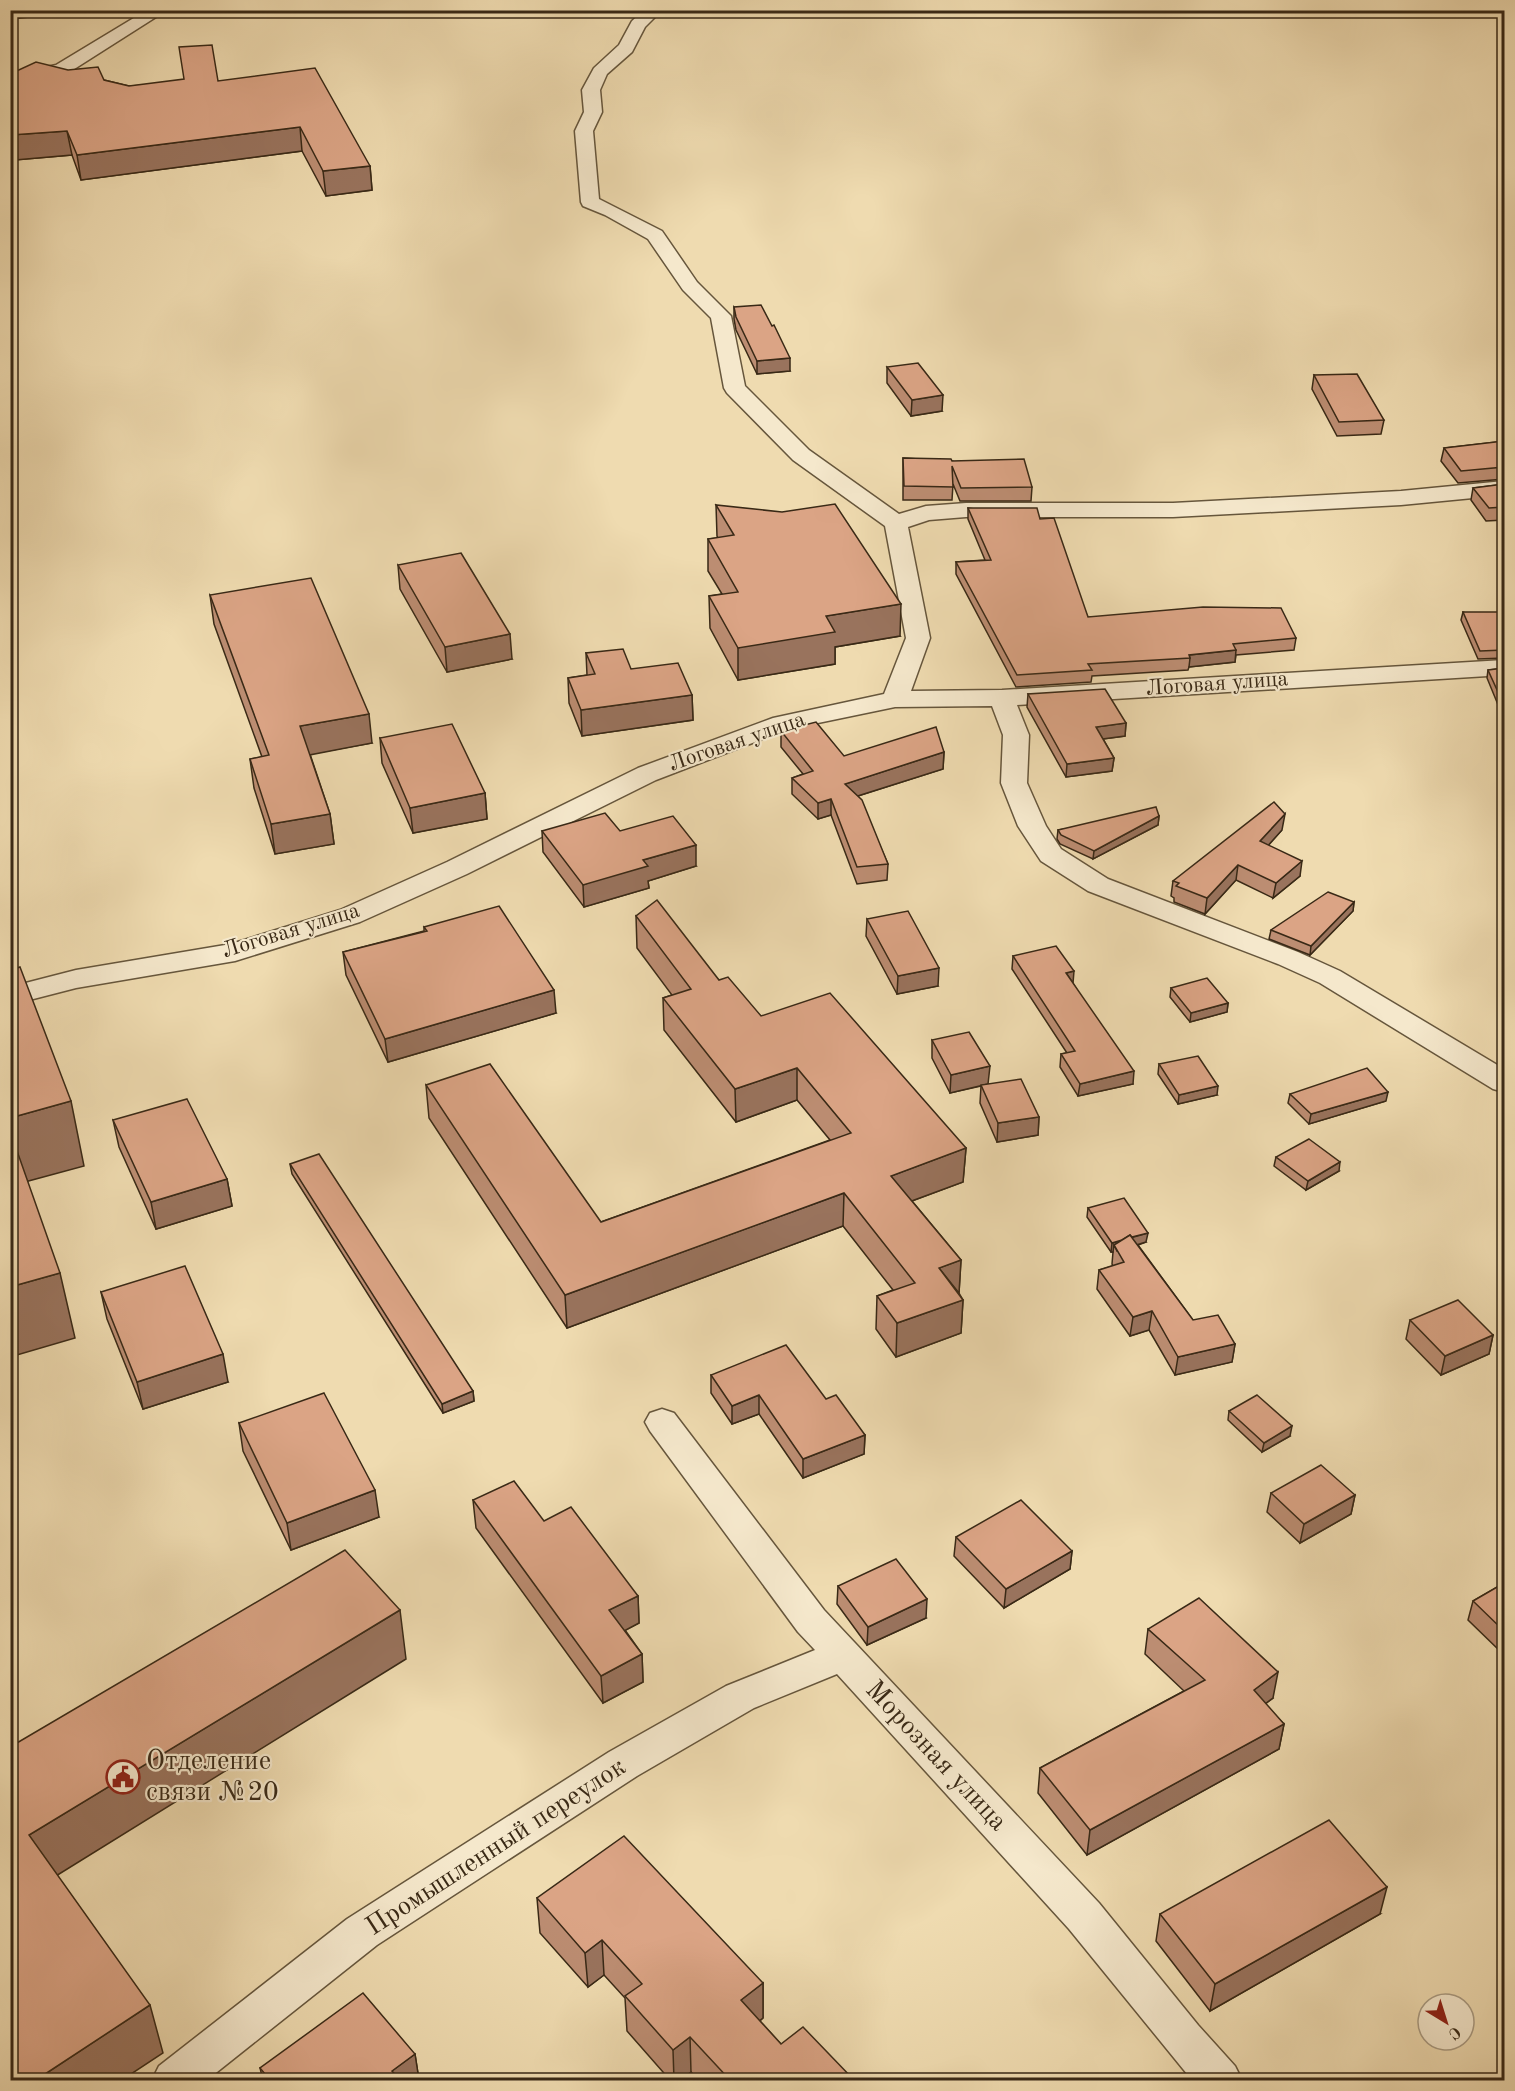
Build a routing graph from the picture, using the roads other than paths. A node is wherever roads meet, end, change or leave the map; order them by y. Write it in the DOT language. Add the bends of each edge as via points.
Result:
graph roads {
  1 [pos="159,10"];
  2 [pos="654,10"];
  3 [pos="10,80"];
  4 [pos="1504,488"];
  5 [pos="896,523"];
  6 [pos="1504,667"];
  7 [pos="1002,698"];
  8 [pos="895,699"];
  9 [pos="10,996"];
  10 [pos="1504,1082"];
  11 [pos="662,1422"];
  12 [pos="843,1655"];
  13 [pos="174,2080"];
  14 [pos="1220,2080"];
  1 -- 3 [label="street" via="62,69"];
  2 -- 5 [label="street" via="638,25 626,48 600,72 591,90 593,112 584,131 590,202 655,235 690,285 721,316 735,388 801,454"];
  4 -- 5 [label="street" via="1401,498 1173,510 966,510 926,513"];
  5 -- 8 [label="street" via="918,638"];
  6 -- 7 [label="street, Логовая улица"];
  7 -- 8 [label="street, Логовая улица"];
  7 -- 10 [label="street" via="1016,735 1014,783 1032,826 1051,855 1098,885 1330,977"];
  8 -- 9 [label="street, Логовая улица" via="782,723 647,774 350,916 235,952 76,980"];
  11 -- 12 [label="street, Морозная улица" via="811,1621"];
  12 -- 13 [label="street, Промышленный переулок" via="740,1697 615,1770 362,1932"];
  12 -- 14 [label="street, Морозная улица" via="1084,1916"];
}
